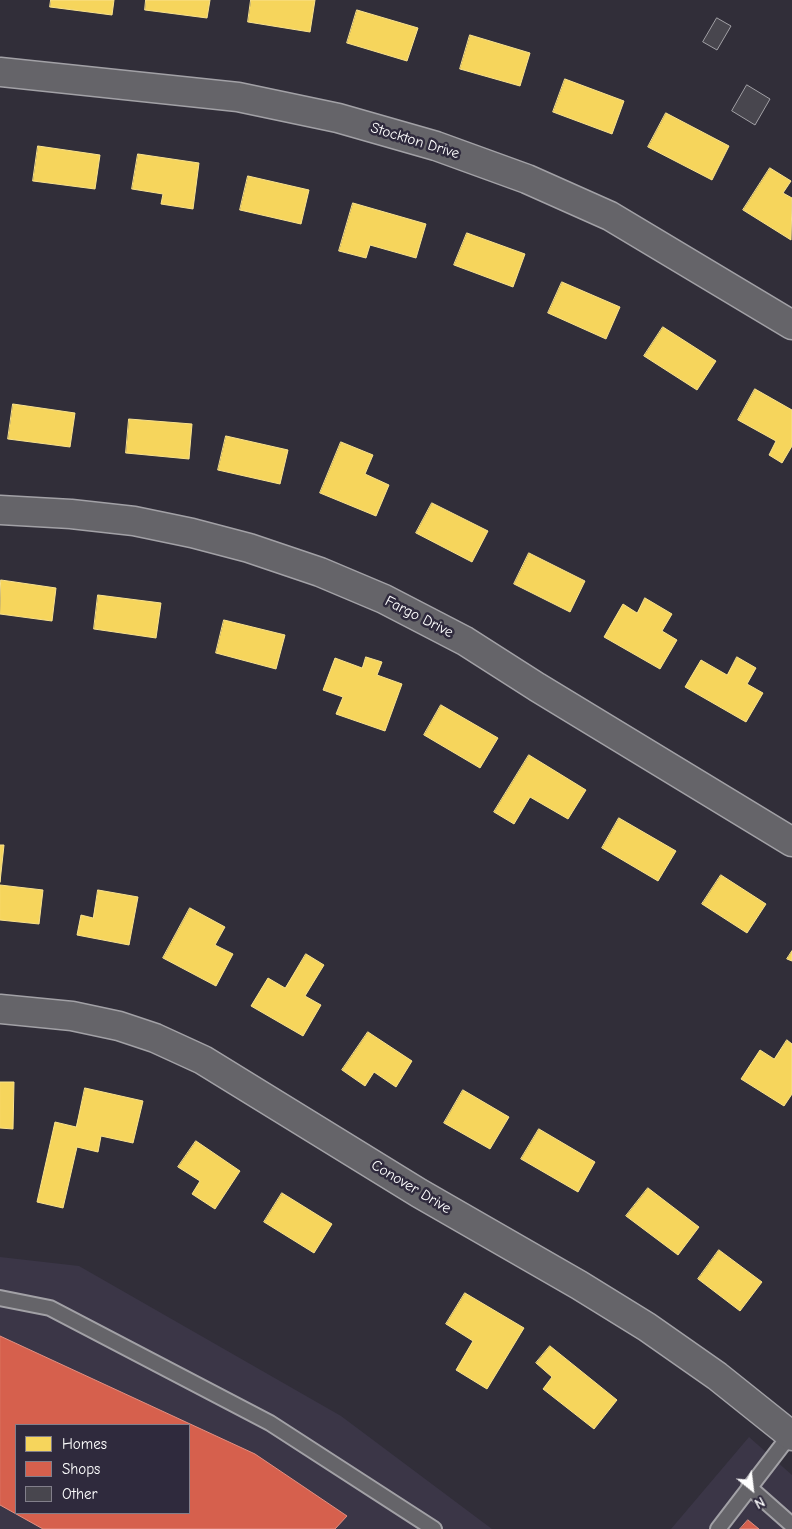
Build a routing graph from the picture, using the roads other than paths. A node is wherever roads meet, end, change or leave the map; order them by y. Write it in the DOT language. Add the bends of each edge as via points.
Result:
graph roads {
  1 [pos="0,72"];
  2 [pos="792,325"];
  3 [pos="0,510"];
  4 [pos="792,842"];
  5 [pos="0,1009"];
  6 [pos="0,1298"];
  7 [pos="791,1435"];
  8 [pos="749,1488"];
  9 [pos="792,1524"];
  10 [pos="434,1529"];
  11 [pos="718,1529"];
  1 -- 2 [label="street, Stockton Drive" via="238,97 338,118 436,146 527,179 610,216"];
  3 -- 4 [label="street, Fargo Drive" via="134,521 249,548 320,572 384,599 465,641"];
  5 -- 7 [label="street, Conover Drive" via="72,1016 119,1026 203,1060 647,1327 717,1376"];
  6 -- 10 [label="lane" via="50,1308 270,1423"];
  7 -- 8 [label="lane"];
  8 -- 9 [label="lane"];
  8 -- 11 [label="lane"];
}
